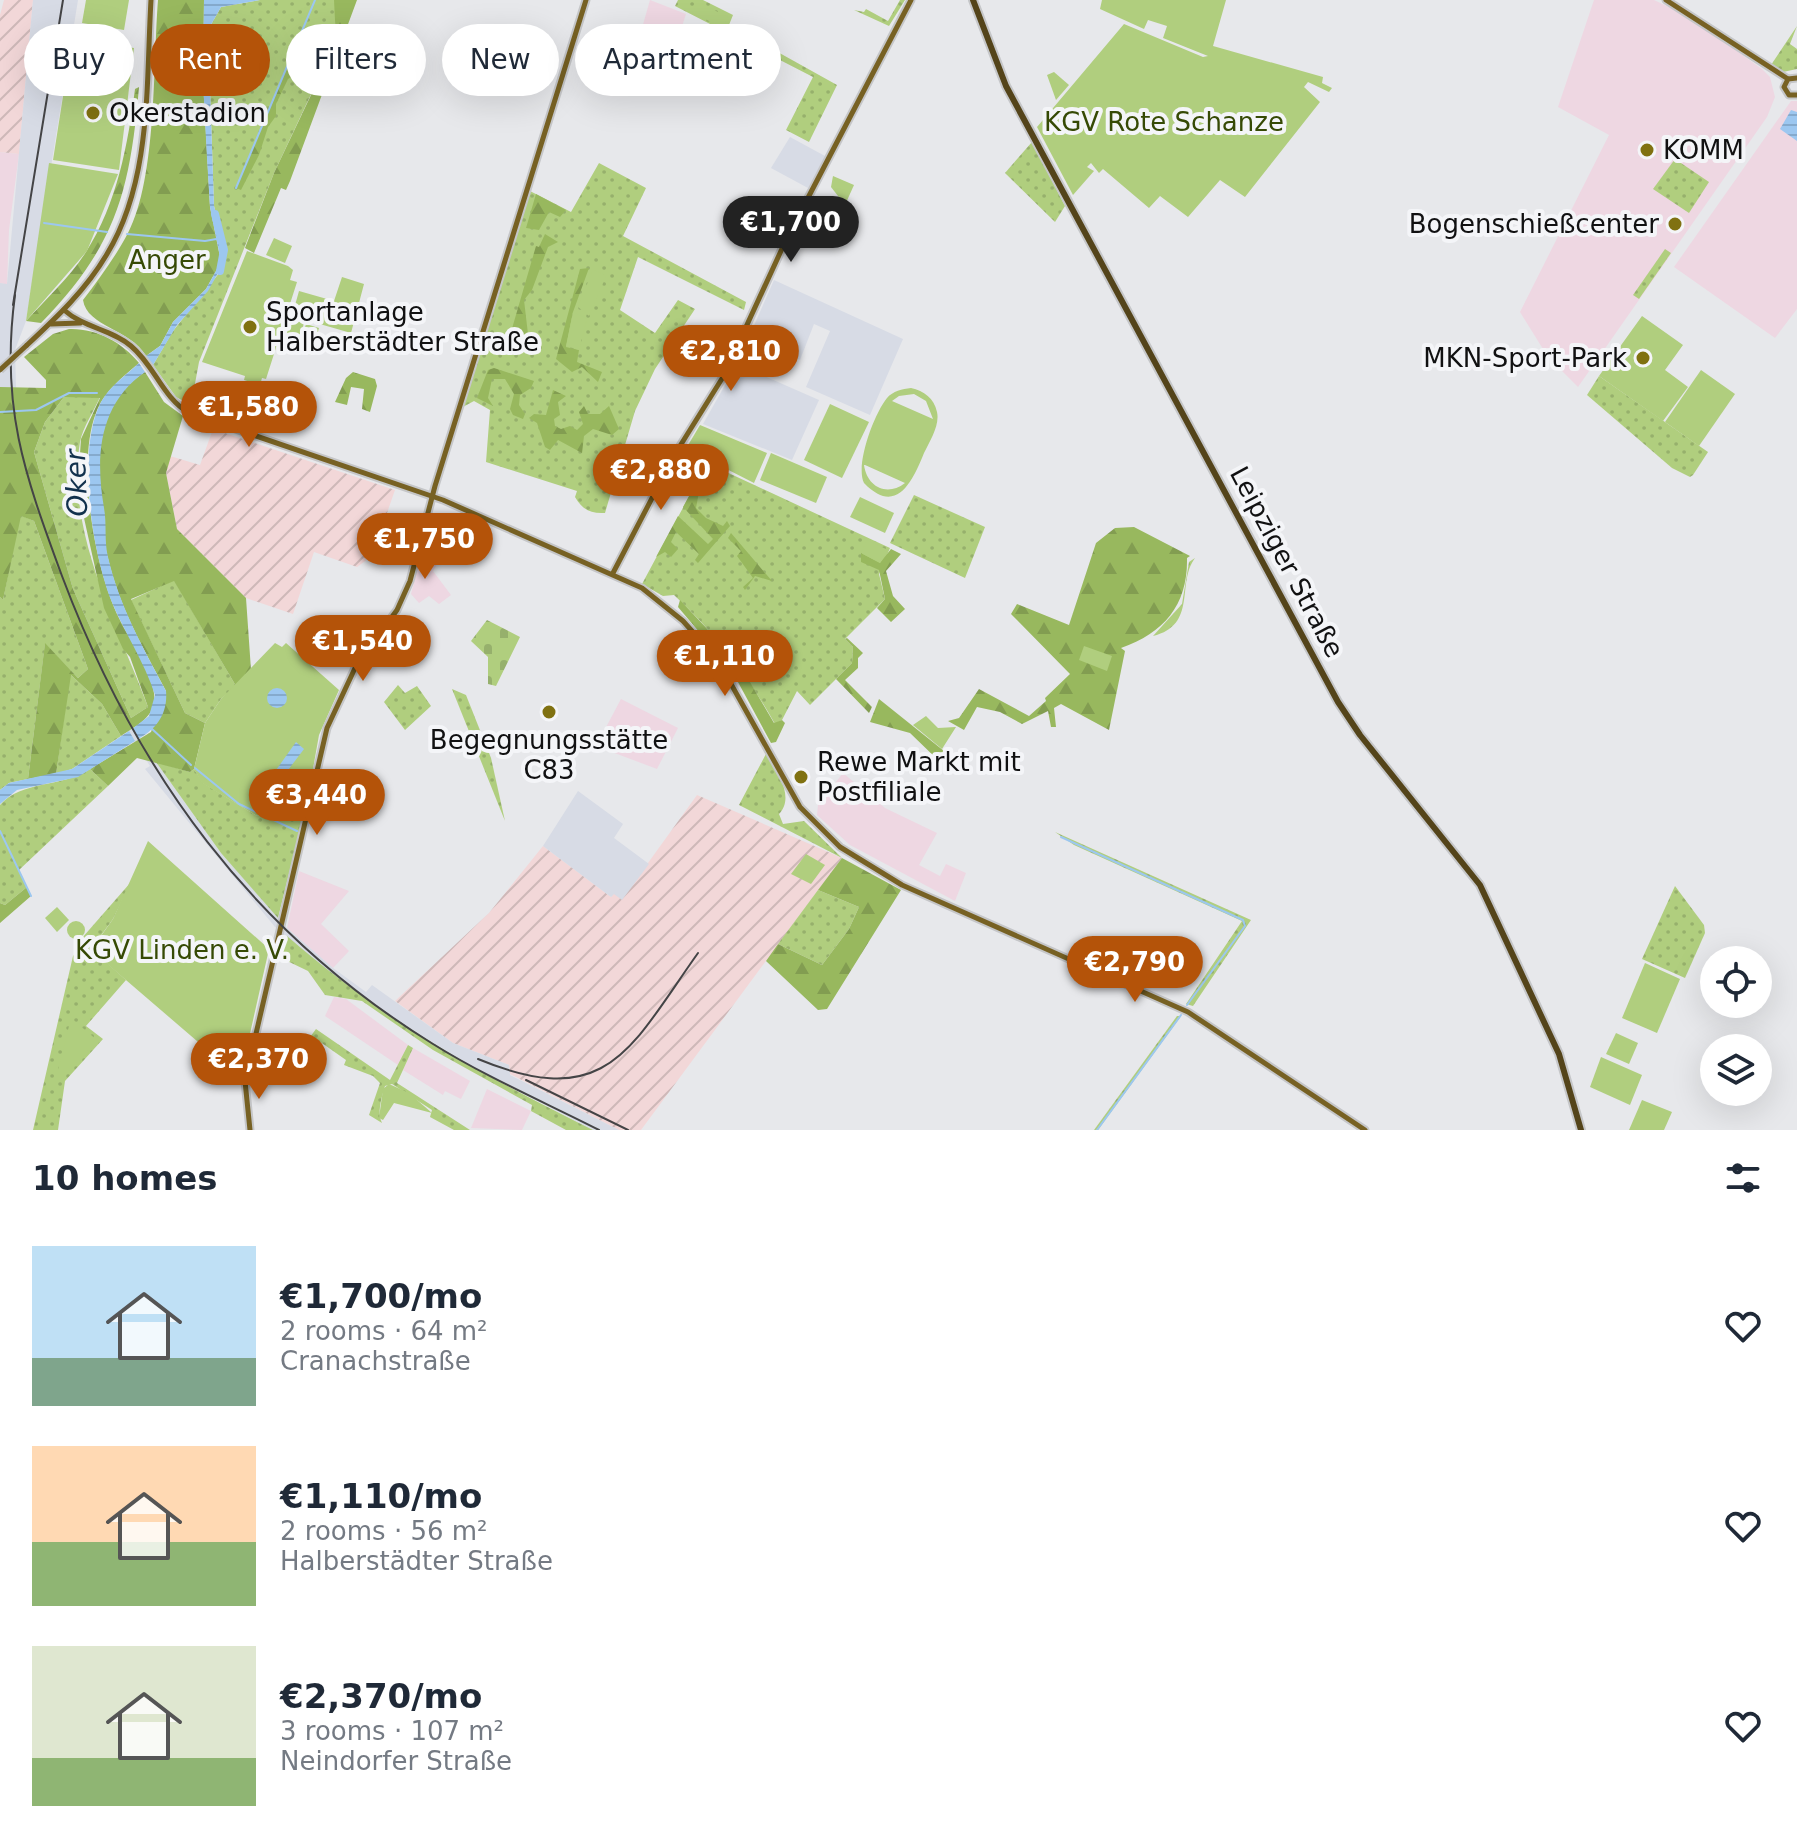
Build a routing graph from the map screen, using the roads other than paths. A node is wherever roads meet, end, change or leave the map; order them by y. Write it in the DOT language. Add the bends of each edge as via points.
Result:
graph roads {
  1 [pos="151,0"];
  2 [pos="586,0"];
  3 [pos="911,0"];
  4 [pos="973,0"];
  5 [pos="1666,0"];
  6 [pos="1797,78"];
  7 [pos="1786,81"];
  8 [pos="1797,95"];
  9 [pos="64,310"];
  10 [pos="82,323"];
  11 [pos="50,324"];
  12 [pos="0,370"];
  13 [pos="433,497"];
  14 [pos="613,573"];
  15 [pos="250,1130"];
  16 [pos="1365,1130"];
  17 [pos="1581,1130"];
  1 -- 9 [label="main road" via="134,188 108,253"];
  2 -- 13 [label="main road"];
  3 -- 14 [label="main road" via="802,209 725,374 675,454"];
  4 -- 17 [label="main road, Leipziger Straße" via="1006,86 1338,702 1471,870 1489,902 1559,1054"];
  5 -- 7 [label="main road"];
  6 -- 7 [label="main road"];
  7 -- 8 [label="main road" via="1787,94"];
  9 -- 10 [label="main road"];
  9 -- 11 [label="main road"];
  10 -- 11 [label="main road"];
  10 -- 13 [label="main road" via="111,333 135,350 166,395 199,418"];
  11 -- 12 [label="main road, bridge"];
  13 -- 14 [label="main road"];
  13 -- 15 [label="main road" via="402,600 356,666 327,728 245,1081"];
  14 -- 16 [label="main road" via="661,602 707,647 738,691 800,807 840,847 902,885 1188,1012"];
}
